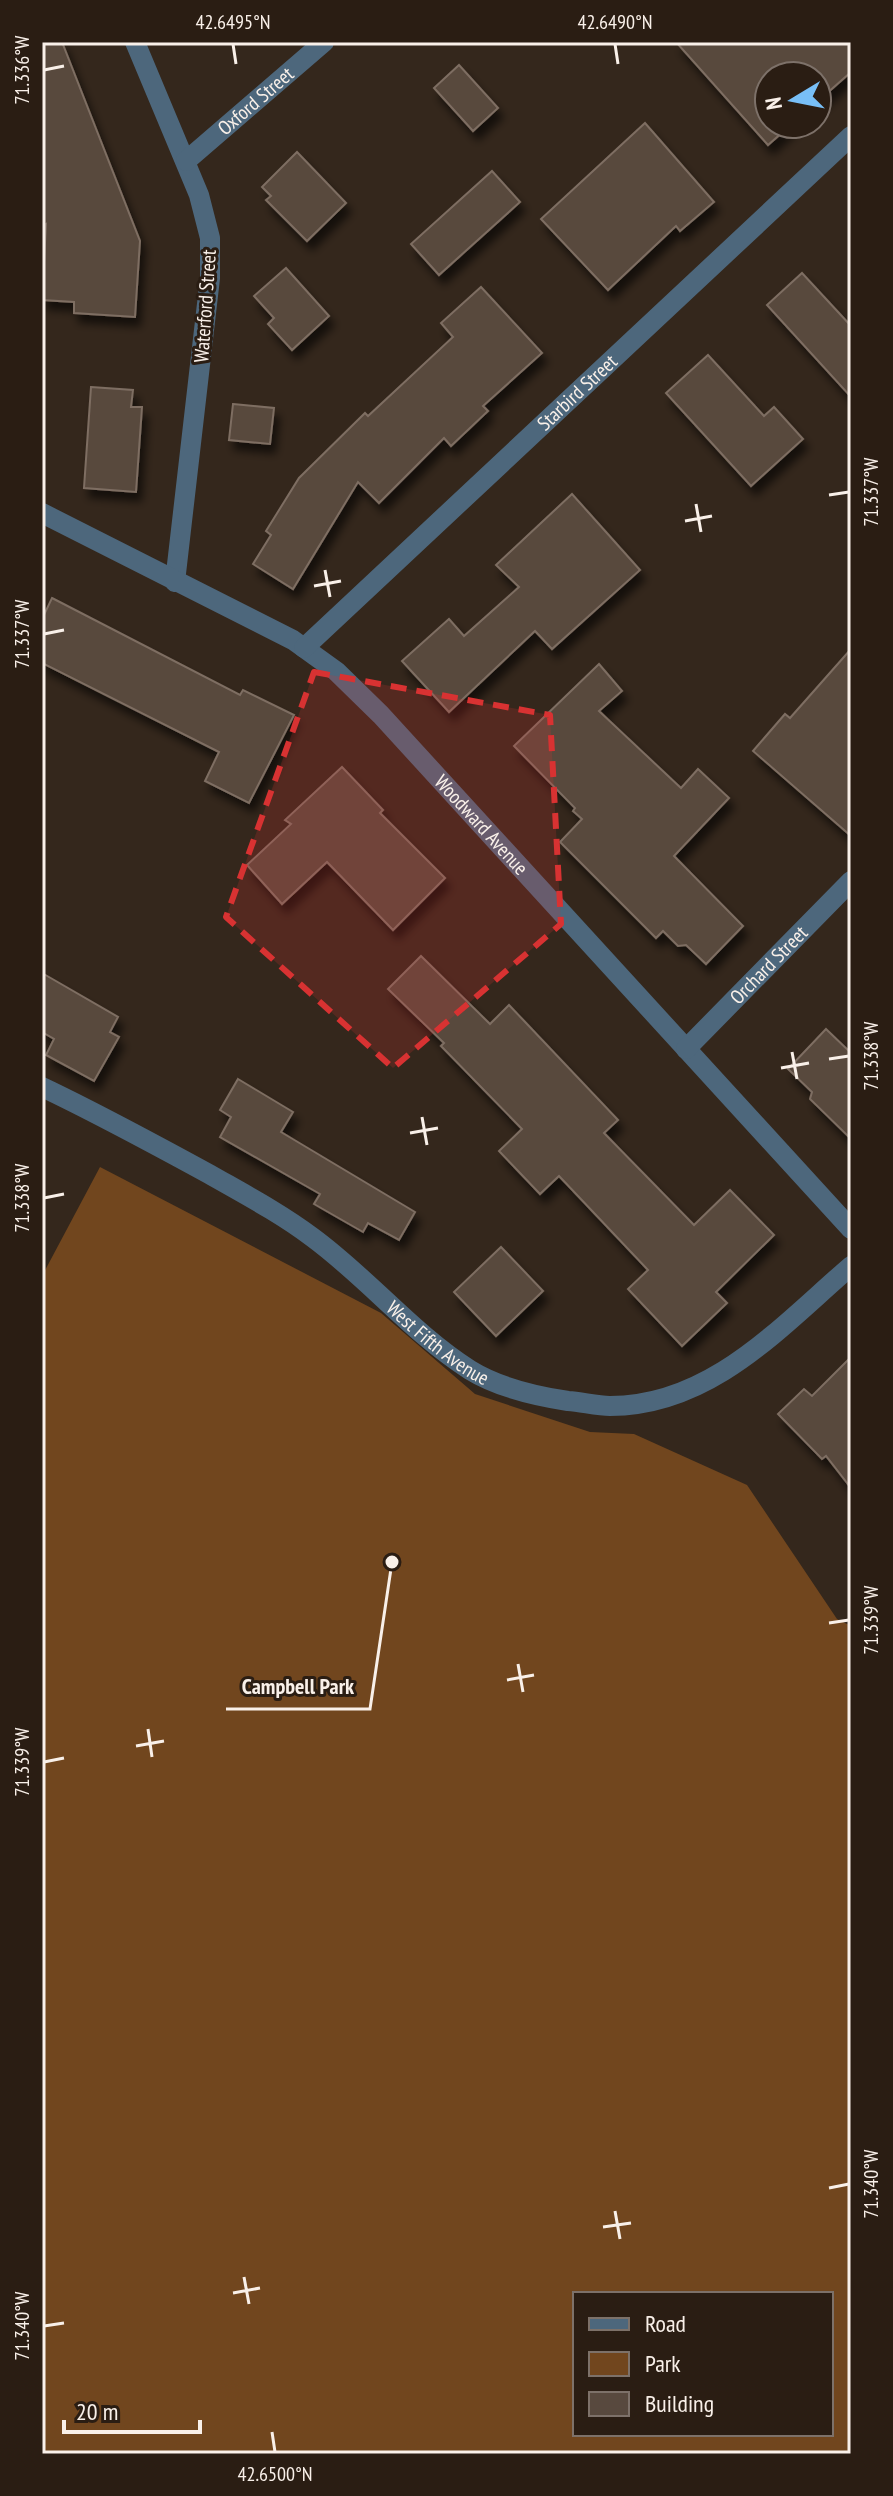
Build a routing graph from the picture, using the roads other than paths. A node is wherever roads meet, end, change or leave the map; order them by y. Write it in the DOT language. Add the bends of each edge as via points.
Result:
graph roads {
  1 [pos="135,42"];
  2 [pos="324,42"];
  3 [pos="851,136"];
  4 [pos="186,161"];
  5 [pos="42,513"];
  6 [pos="175,582"];
  7 [pos="304,648"];
  8 [pos="851,881"];
  9 [pos="686,1049"];
  10 [pos="42,1087"];
  11 [pos="851,1229"];
  12 [pos="851,1266"];
  1 -- 4 [label="street, Waterford Street"];
  2 -- 4 [label="street, Oxford Street"];
  3 -- 7 [label="street, Starbird Street"];
  4 -- 6 [label="street, Waterford Street" via="210,238 210,278"];
  5 -- 6 [label="street, Woodward Avenue"];
  6 -- 7 [label="street, Woodward Avenue"];
  7 -- 9 [label="street, Woodward Avenue" via="381,715"];
  8 -- 9 [label="street, Orchard Street"];
  9 -- 11 [label="street, Woodward Avenue"];
  10 -- 12 [label="street, West Fifth Avenue" via="277,1212 346,1263 437,1346 473,1372 515,1390 610,1406 649,1402 701,1385 755,1348"];
}
